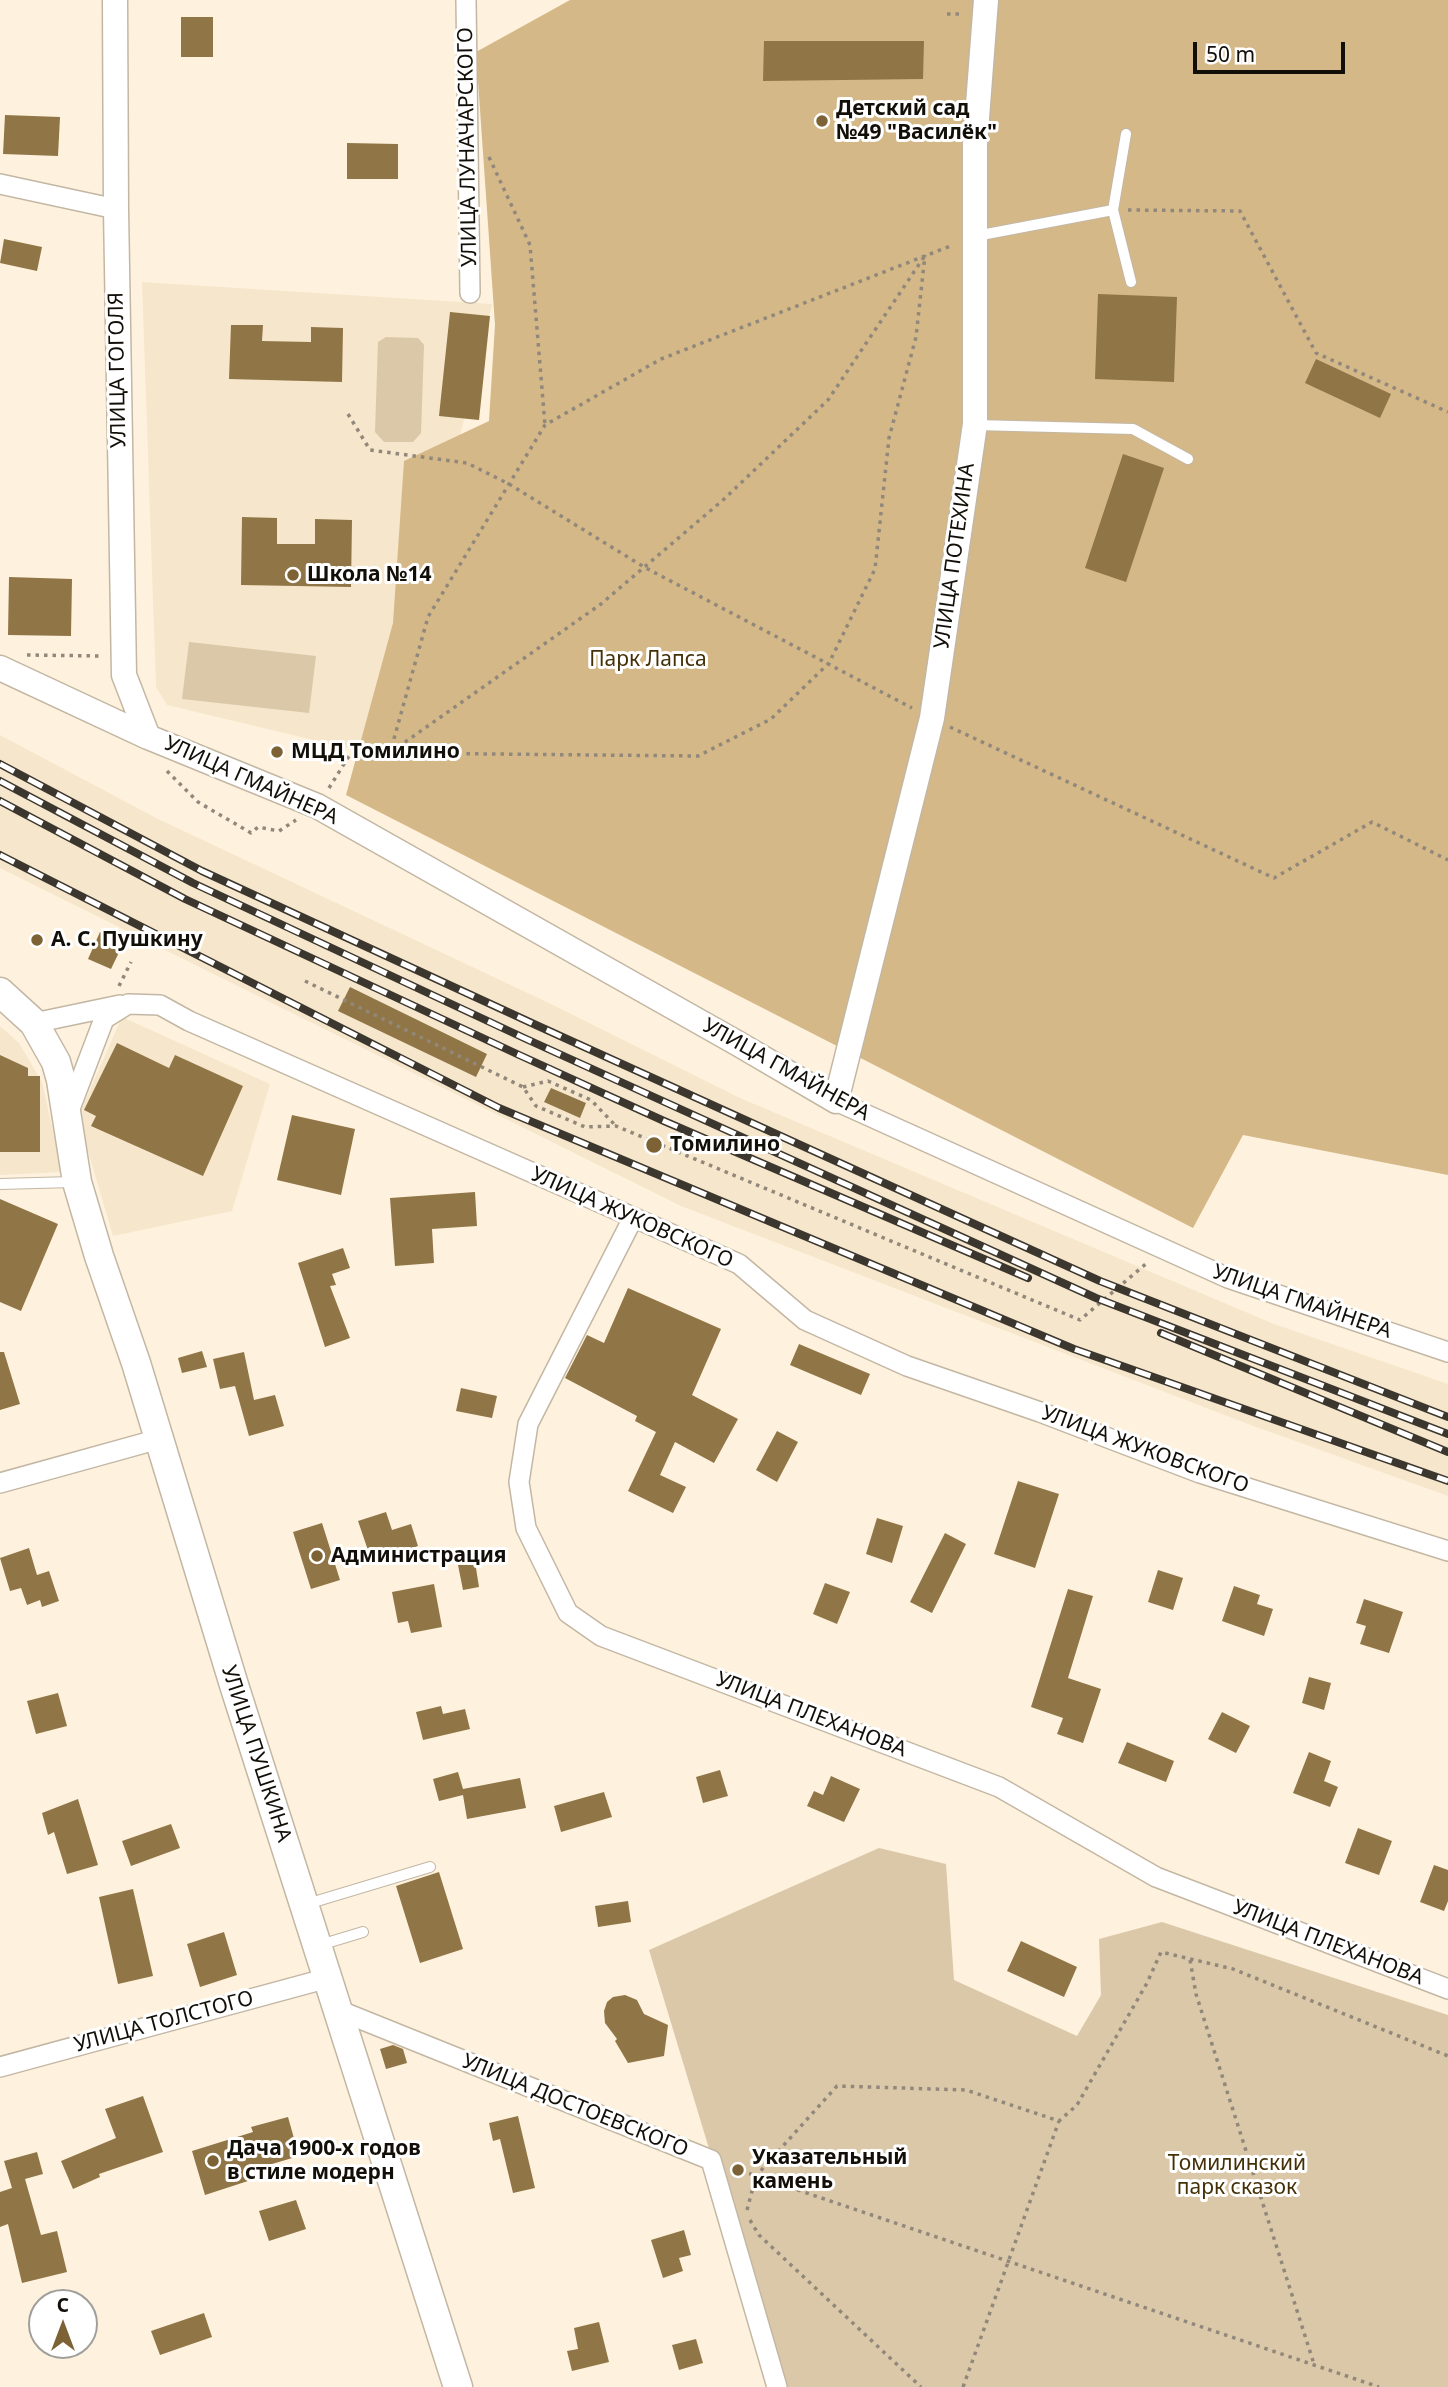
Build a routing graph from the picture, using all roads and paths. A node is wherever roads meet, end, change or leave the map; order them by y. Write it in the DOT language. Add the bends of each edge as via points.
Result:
graph roads {
  1 [pos="115,0"];
  2 [pos="466,0"];
  3 [pos="986,0"];
  4 [pos="1126,134"];
  5 [pos="488,156"];
  6 [pos="0,184"];
  7 [pos="116,209"];
  8 [pos="1113,210"];
  9 [pos="974,236"];
  10 [pos="925,256"];
  11 [pos="1131,282"];
  12 [pos="470,293"];
  13 [pos="1448,412"];
  14 [pos="348,414"];
  15 [pos="545,425"];
  16 [pos="975,425"];
  17 [pos="1188,458"];
  18 [pos="509,484"];
  19 [pos="644,567"];
  20 [pos="27,655"];
  21 [pos="106,656"];
  22 [pos="829,663"];
  23 [pos="0,668"];
  24 [pos="932,718"];
  25 [pos="148,737"];
  26 [pos="390,753"];
  27 [pos="167,771"];
  28 [pos="317,806"];
  29 [pos="1448,860"];
  30 [pos="131,962"];
  31 [pos="305,981"];
  32 [pos="0,992"];
  33 [pos="124,995"];
  34 [pos="34,1023"];
  35 [pos="523,1087"];
  36 [pos="836,1101"];
  37 [pos="66,1119"];
  38 [pos="616,1126"];
  39 [pos="77,1182"];
  40 [pos="0,1184"];
  41 [pos="633,1219"];
  42 [pos="1162,1249"];
  43 [pos="1448,1352"];
  44 [pos="159,1439"];
  45 [pos="0,1483"];
  46 [pos="1448,1551"];
  47 [pos="430,1867"];
  48 [pos="304,1905"];
  49 [pos="363,1932"];
  50 [pos="317,1946"];
  51 [pos="1189,1960"];
  52 [pos="328,1978"];
  53 [pos="1448,1989"];
  54 [pos="338,2010"];
  55 [pos="1448,2056"];
  56 [pos="0,2067"];
  57 [pos="1059,2121"];
  58 [pos="711,2160"];
  59 [pos="756,2176"];
  60 [pos="1009,2260"];
  61 [pos="1314,2364"];
  62 [pos="458,2387"];
  63 [pos="777,2387"];
  64 [pos="921,2387"];
  65 [pos="963,2387"];
  66 [pos="1380,2387"];
  1 -- 7 [label="street, УЛИЦА ГОГОЛЯ"];
  2 -- 12 [label="street, УЛИЦА ЛУНАЧАРСКОГО"];
  3 -- 9 [label="street, УЛИЦА ПОТЕХИНА" via="975,144"];
  4 -- 8 [label="lane"];
  5 -- 15 [label="path" via="530,244"];
  6 -- 7 [label="street"];
  7 -- 25 [label="street, УЛИЦА ГОГОЛЯ" via="124,675"];
  8 -- 9 [label="lane"];
  8 -- 11 [label="lane"];
  8 -- 13 [label="path" via="1240,211 1316,353"];
  9 -- 10 [label="path"];
  9 -- 16 [label="street, УЛИЦА ПОТЕХИНА"];
  10 -- 15 [label="path" via="661,359"];
  10 -- 19 [label="path" via="828,400"];
  10 -- 22 [label="path" via="916,337 889,438 875,569"];
  14 -- 18 [label="path" via="370,450 467,463"];
  15 -- 18 [label="path"];
  16 -- 17 [label="lane" via="1133,429"];
  16 -- 24 [label="street, УЛИЦА ПОТЕХИНА"];
  18 -- 19 [label="path"];
  18 -- 26 [label="path" via="429,617"];
  19 -- 22 [label="path"];
  19 -- 26 [label="path" via="601,604"];
  20 -- 21 [label="path"];
  22 -- 24 [label="path"];
  22 -- 26 [label="path" via="771,719 698,756"];
  23 -- 25 [label="street, УЛИЦА ГМАЙНЕРА"];
  24 -- 29 [label="path" via="1273,878 1372,822"];
  24 -- 36 [label="street, УЛИЦА ПОТЕХИНА"];
  25 -- 28 [label="street, УЛИЦА ГМАЙНЕРА"];
  26 -- 28 [label="path" via="349,756"];
  27 -- 28 [label="path" via="198,802 251,833 258,827 279,831"];
  28 -- 36 [label="street, УЛИЦА ГМАЙНЕРА"];
  30 -- 33 [label="path"];
  31 -- 35 [label="path"];
  32 -- 34 [label="main road, УЛИЦА ПУШКИНА"];
  33 -- 34 [label="street, УЛИЦА ЖУКОВСКОГО"];
  33 -- 37 [label="street" via="104,1019"];
  33 -- 41 [label="street, УЛИЦА ЖУКОВСКОГО" via="160,1006"];
  34 -- 37 [label="main road, УЛИЦА ПУШКИНА" via="56,1062"];
  35 -- 38 [label="path" via="536,1106 585,1127"];
  35 -- 38 [label="path" via="548,1081 591,1100"];
  36 -- 42 [label="street, УЛИЦА ГМАЙНЕРА"];
  37 -- 39 [label="main road, УЛИЦА ПУШКИНА"];
  38 -- 42 [label="path" via="1080,1320"];
  39 -- 40 [label="lane"];
  39 -- 44 [label="main road, УЛИЦА ПУШКИНА"];
  41 -- 46 [label="street, УЛИЦА ЖУКОВСКОГО" via="739,1264 805,1320 907,1366 1200,1473"];
  41 -- 53 [label="street, УЛИЦА ПЛЕХАНОВА" via="528,1424 519,1482 526,1528 568,1614 601,1636 999,1787 1156,1877"];
  42 -- 43 [label="street, УЛИЦА ГМАЙНЕРА" via="1228,1278"];
  44 -- 45 [label="street"];
  44 -- 48 [label="main road, УЛИЦА ПУШКИНА"];
  47 -- 48 [label="lane"];
  48 -- 50 [label="main road, УЛИЦА ПУШКИНА"];
  49 -- 50 [label="lane"];
  50 -- 52 [label="main road, УЛИЦА ПУШКИНА"];
  51 -- 55 [label="path" via="1233,1969"];
  51 -- 57 [label="path" via="1161,1952 1077,2105"];
  51 -- 61 [label="path"];
  52 -- 54 [label="main road, УЛИЦА ПУШКИНА"];
  52 -- 56 [label="street, УЛИЦА ТОЛСТОГО"];
  54 -- 58 [label="street, УЛИЦА ДОСТОЕВСКОГО"];
  54 -- 62 [label="main road, УЛИЦА ПУШКИНА"];
  57 -- 59 [label="path" via="966,2091 837,2086"];
  57 -- 60 [label="path"];
  58 -- 59 [label="path"];
  58 -- 63 [label="street, УЛИЦА ДОСТОЕВСКОГО"];
  59 -- 60 [label="path"];
  59 -- 64 [label="path" via="746,2214 759,2235"];
  60 -- 61 [label="path"];
  60 -- 65 [label="path"];
  61 -- 66 [label="path"];
}
